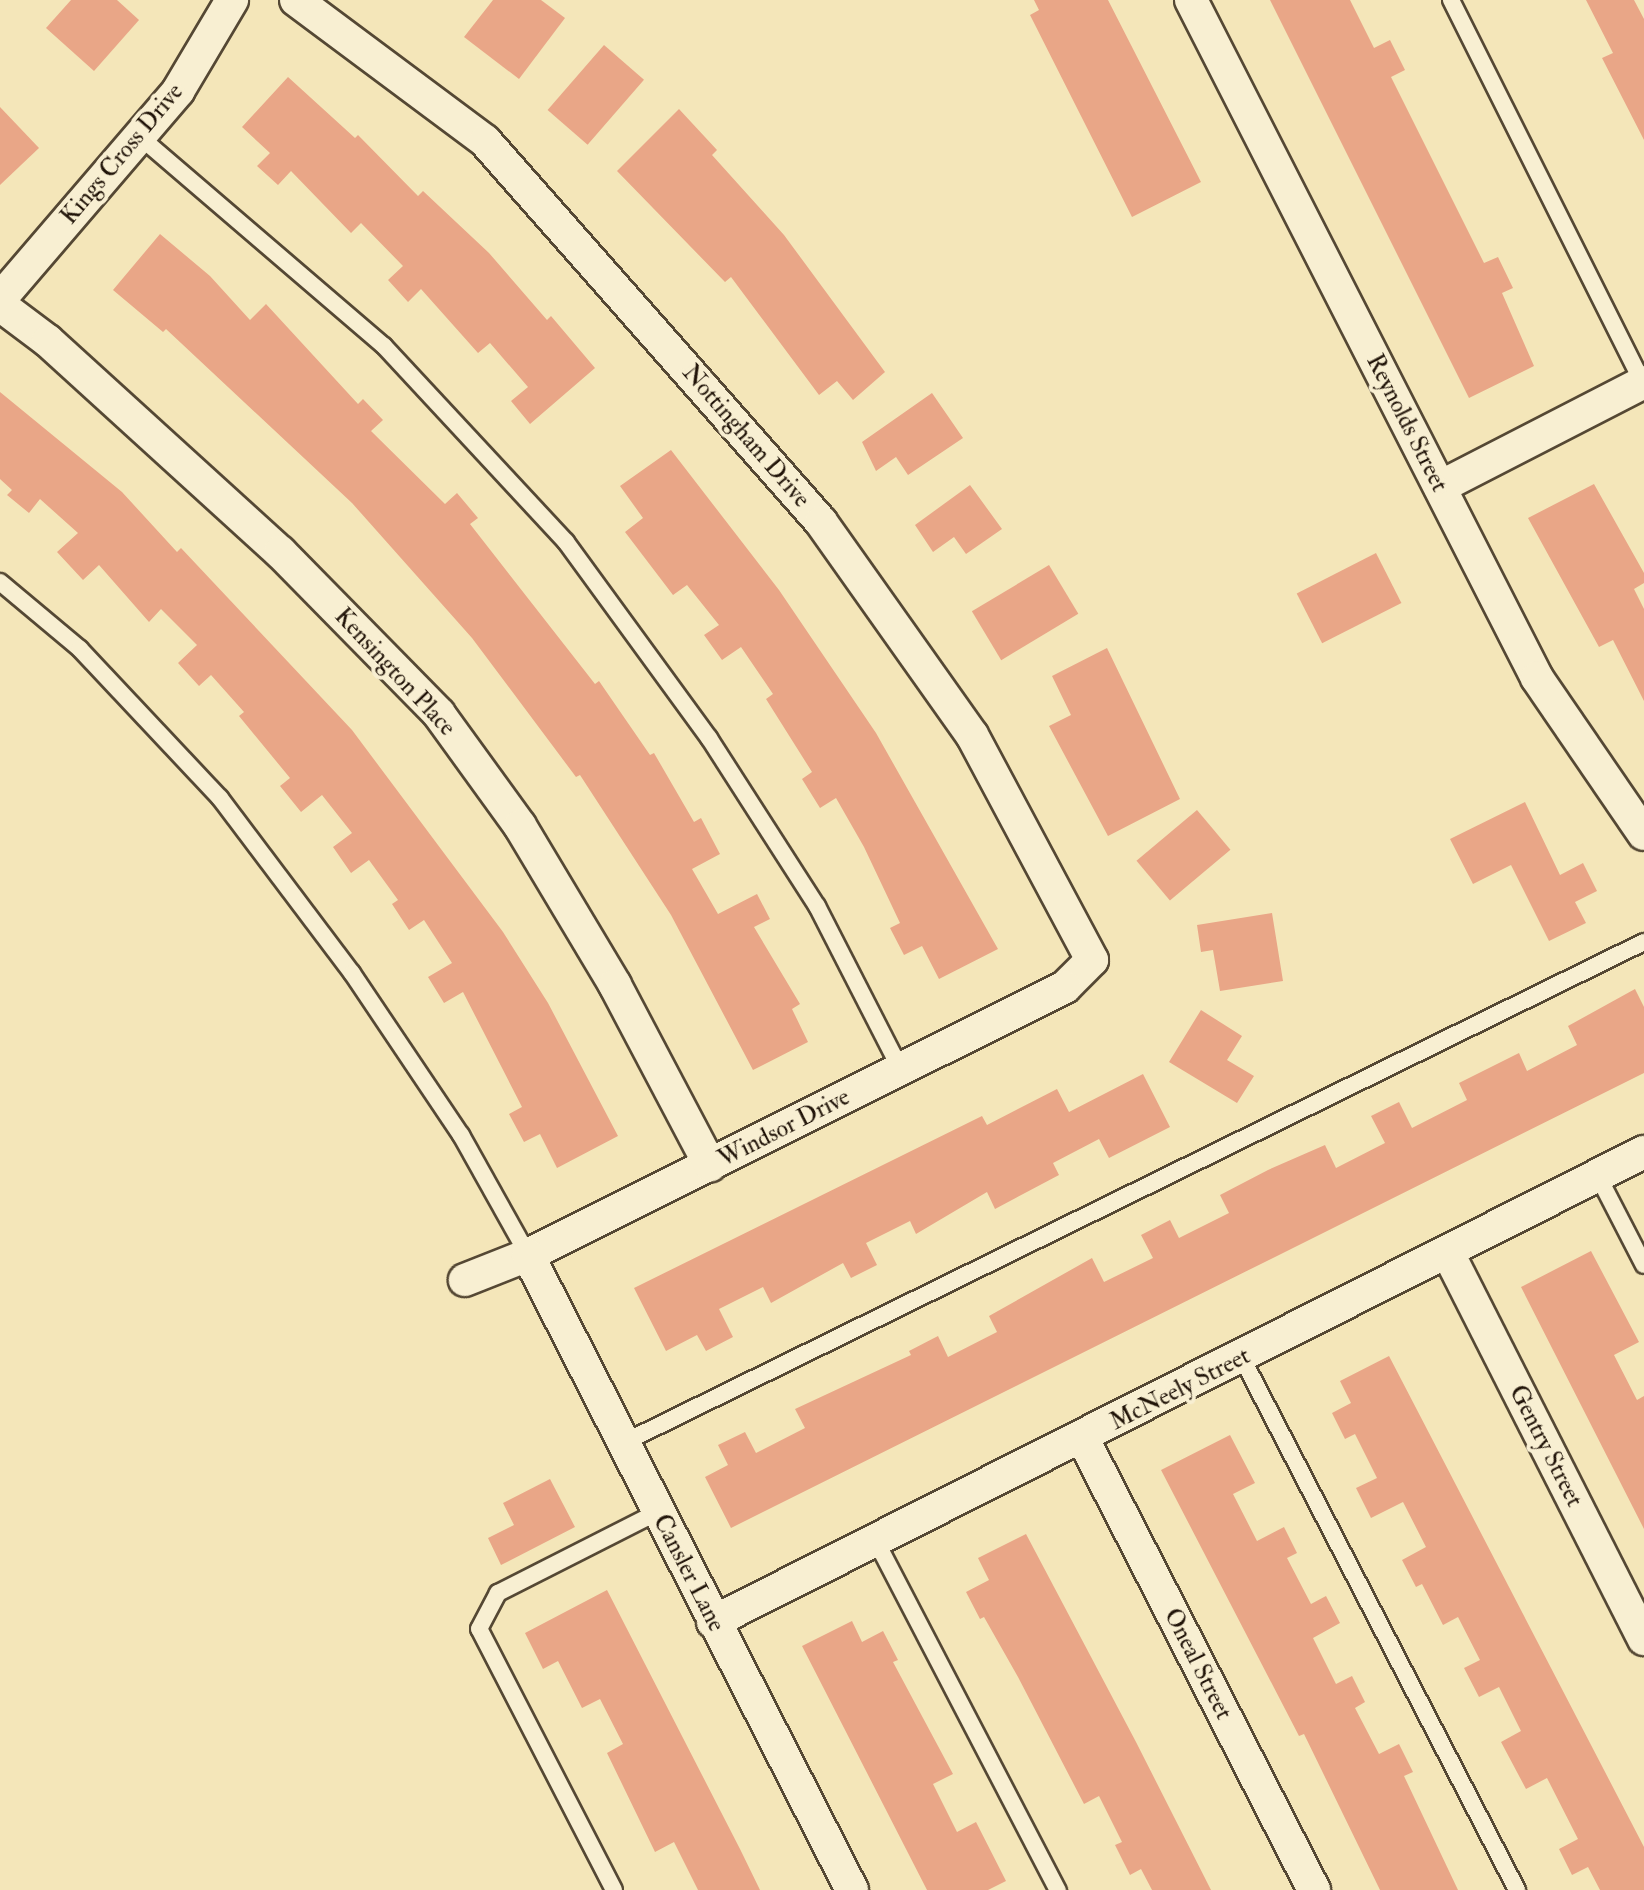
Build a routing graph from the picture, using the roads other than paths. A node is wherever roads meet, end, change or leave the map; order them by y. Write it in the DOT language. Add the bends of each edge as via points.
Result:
graph roads {
  1 [pos="232,0"];
  2 [pos="296,0"];
  3 [pos="1191,0"];
  4 [pos="1451,0"];
  5 [pos="139,136"];
  6 [pos="0,299"];
  7 [pos="0,305"];
  8 [pos="1643,383"];
  9 [pos="1440,487"];
  10 [pos="0,582"];
  11 [pos="1644,834"];
  12 [pos="1644,942"];
  13 [pos="1092,960"];
  14 [pos="901,1070"];
  15 [pos="1644,1152"];
  16 [pos="710,1165"];
  17 [pos="1598,1176"];
  18 [pos="1448,1253"];
  19 [pos="528,1255"];
  20 [pos="1644,1265"];
  21 [pos="465,1280"];
  22 [pos="1242,1358"];
  23 [pos="1083,1439"];
  24 [pos="623,1443"];
  25 [pos="658,1512"];
  26 [pos="876,1541"];
  27 [pos="713,1622"];
  28 [pos="1644,1639"];
  29 [pos="614,1890"];
  30 [pos="852,1890"];
  31 [pos="1058,1890"];
  32 [pos="1314,1890"];
  33 [pos="1517,1890"];
  1 -- 5 [label="street, Kings Cross Drive" via="178,91"];
  2 -- 13 [label="street, Nottingham Drive" via="485,141 821,522 972,735"];
  3 -- 9 [label="street, Reynolds Street"];
  4 -- 8 [label="lane"];
  5 -- 6 [label="street, Kings Cross Drive"];
  5 -- 14 [label="lane" via="384,346 566,542 709,738 809,893"];
  7 -- 16 [label="street, Kensington Place" via="48,341 280,552 439,714 528,839 615,985"];
  8 -- 9 [label="street"];
  9 -- 11 [label="street, Reynolds Street" via="1537,678"];
  10 -- 19 [label="lane" via="80,649 220,798 352,973 461,1135"];
  12 -- 24 [label="lane"];
  13 -- 14 [label="street, Windsor Drive" via="1065,987"];
  14 -- 16 [label="street, Windsor Drive"];
  15 -- 17 [label="street, McNeely Street"];
  16 -- 19 [label="street, Windsor Drive"];
  17 -- 18 [label="street, McNeely Street"];
  17 -- 20 [label="lane"];
  18 -- 22 [label="street, McNeely Street"];
  18 -- 28 [label="street, Gentry Street"];
  19 -- 21 [label="street, Windsor Drive"];
  19 -- 24 [label="street, Cansler Lane"];
  22 -- 23 [label="street, McNeely Street"];
  22 -- 33 [label="lane"];
  23 -- 26 [label="street, McNeely Street"];
  23 -- 32 [label="street, Oneal Street"];
  24 -- 25 [label="street, Cansler Lane"];
  25 -- 27 [label="street, Cansler Lane"];
  25 -- 29 [label="lane" via="498,1593 479,1629"];
  26 -- 27 [label="street, McNeely Street"];
  26 -- 31 [label="lane"];
  27 -- 30 [label="street, Cansler Lane"];
}
